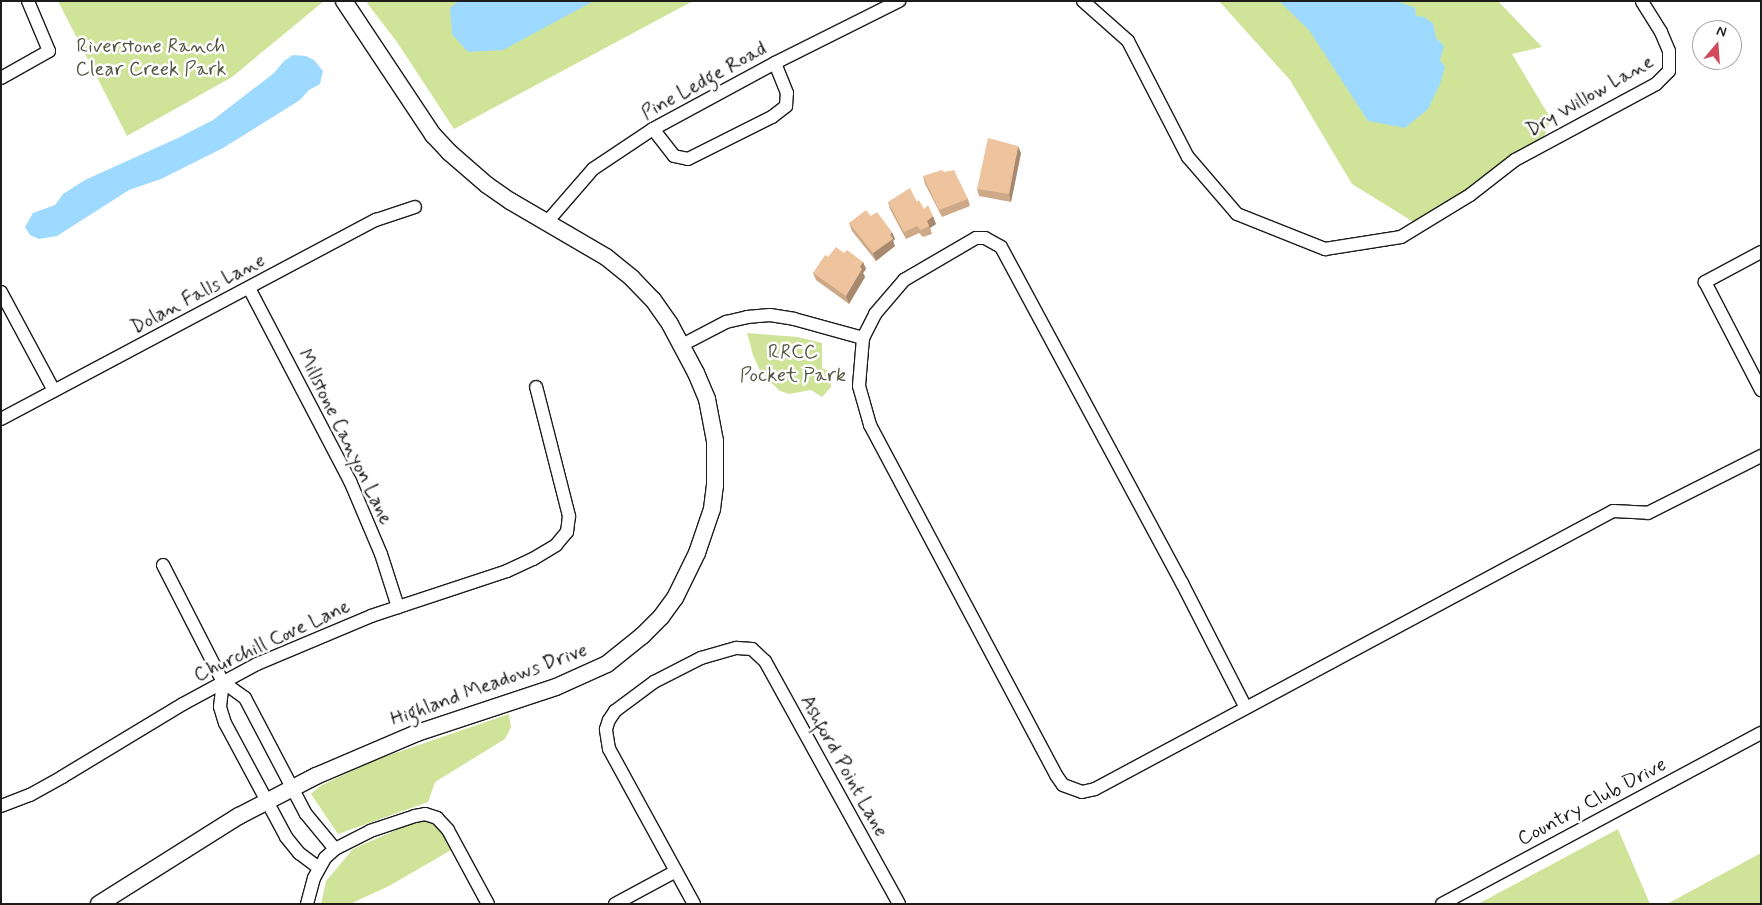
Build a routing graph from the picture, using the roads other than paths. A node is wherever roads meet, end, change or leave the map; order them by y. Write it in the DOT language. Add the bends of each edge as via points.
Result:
graph roads {
  1 [pos="28,1"];
  2 [pos="344,1"];
  3 [pos="899,1"];
  4 [pos="1083,1"];
  5 [pos="1642,1"];
  6 [pos="775,63"];
  7 [pos="1,78"];
  8 [pos="653,129"];
  9 [pos="415,207"];
  10 [pos="547,222"];
  11 [pos="1761,252"];
  12 [pos="249,288"];
  13 [pos="4,296"];
  14 [pos="863,338"];
  15 [pos="682,345"];
  16 [pos="536,388"];
  17 [pos="1761,390"];
  18 [pos="54,391"];
  19 [pos="1,420"];
  20 [pos="1761,456"];
  21 [pos="163,566"];
  22 [pos="398,607"];
  23 [pos="223,682"];
  24 [pos="1246,708"];
  25 [pos="1761,733"];
  26 [pos="293,788"];
  27 [pos="267,801"];
  28 [pos="1,806"];
  29 [pos="335,849"];
  30 [pos="319,868"];
  31 [pos="676,871"];
  32 [pos="99,904"];
  33 [pos="307,904"];
  34 [pos="488,904"];
  35 [pos="615,904"];
  36 [pos="694,904"];
  37 [pos="898,904"];
  38 [pos="1442,904"];
  1 -- 7 [label="street" via="49,51"];
  2 -- 10 [label="street, Highland Meadows Drive" via="444,147 487,185"];
  3 -- 6 [label="street, Pine Ledge Road"];
  4 -- 5 [label="street, Dry Willow Lane" via="1128,42 1188,157 1238,214 1325,249 1401,237 1470,195 1515,160 1656,84 1669,71 1669,51"];
  6 -- 8 [label="street, Pine Ledge Road"];
  6 -- 8 [label="street" via="787,92 786,106 772,117 688,159 674,156"];
  8 -- 10 [label="street, Pine Ledge Road" via="593,169"];
  9 -- 12 [label="street, Dolan Falls Lane" via="376,220"];
  10 -- 15 [label="street, Highland Meadows Drive" via="606,257 632,278 653,300"];
  11 -- 17 [label="street" via="1705,282"];
  12 -- 18 [label="street, Dolan Falls Lane"];
  12 -- 22 [label="street, Millstone Canyon Lane" via="350,482 381,554"];
  13 -- 18 [label="street"];
  14 -- 15 [label="street" via="770,315 726,322"];
  14 -- 24 [label="street" via="859,386 870,425 1063,785 1082,792 1095,789"];
  14 -- 24 [label="street" via="875,314 904,280 976,238 986,238 1001,247"];
  15 -- 26 [label="street, Highland Meadows Drive" via="707,399 715,442 715,486 706,528 694,560 675,598 661,617 625,650 584,676 417,733 343,763"];
  16 -- 22 [label="street, Churchill Cove Lane" via="568,508 567,532 556,545 520,565"];
  18 -- 19 [label="street, Dolan Falls Lane"];
  20 -- 24 [label="street" via="1648,513 1613,511"];
  21 -- 23 [label="street"];
  22 -- 23 [label="street, Churchill Cove Lane" via="328,633"];
  23 -- 26 [label="street" via="245,698"];
  23 -- 27 [label="street" via="222,715"];
  23 -- 28 [label="street, Churchill Cove Lane" via="30,795"];
  25 -- 38 [label="street, Country Club Drive"];
  26 -- 27 [label="street, Highland Meadows Drive"];
  26 -- 29 [label="street" via="306,814"];
  27 -- 30 [label="street" via="293,846"];
  27 -- 32 [label="street, Highland Meadows Drive"];
  29 -- 30 [label="street"];
  29 -- 34 [label="street" via="357,836 415,816 431,816 448,830"];
  30 -- 33 [label="street"];
  31 -- 35 [label="street"];
  31 -- 36 [label="street"];
  31 -- 37 [label="street, Ashford Point Lane" via="609,749 606,729 609,720 620,707 669,674 722,650 752,649 765,661"];
}
